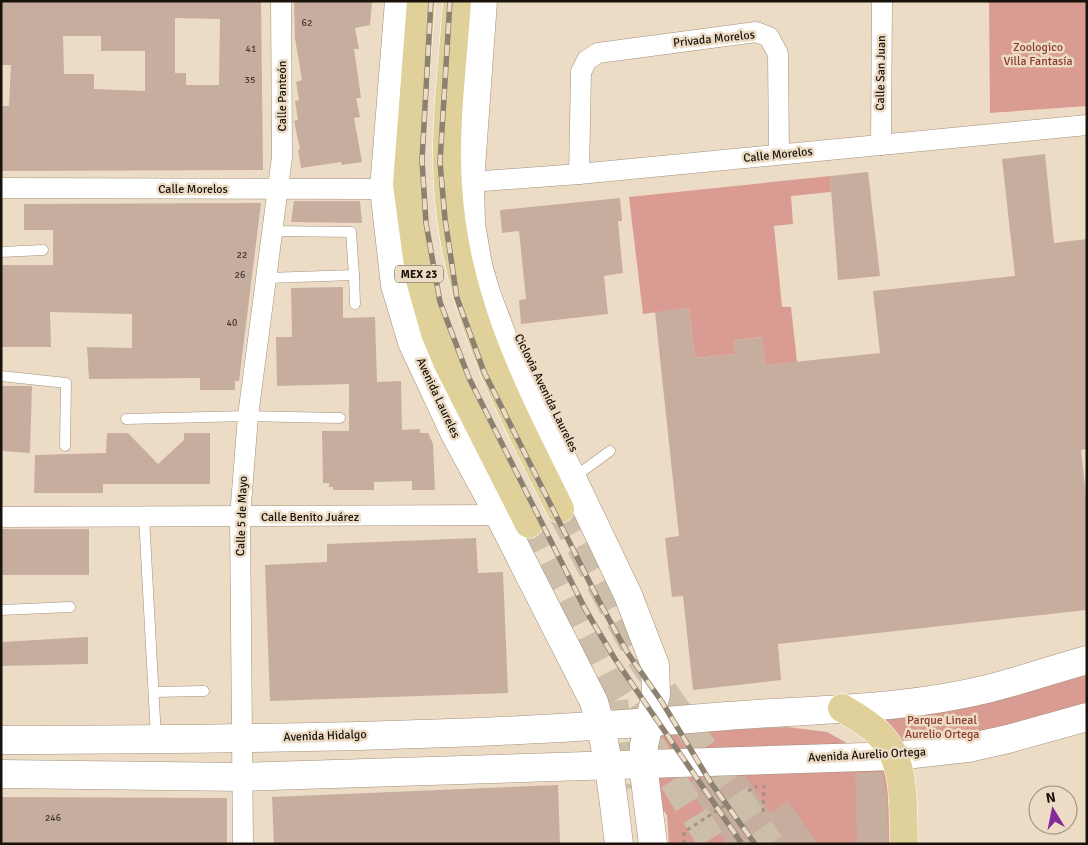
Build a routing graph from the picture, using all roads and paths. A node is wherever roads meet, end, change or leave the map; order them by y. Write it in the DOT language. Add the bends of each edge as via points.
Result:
graph roads {
  1 [pos="281,1"];
  2 [pos="399,1"];
  3 [pos="422,1"];
  4 [pos="457,1"];
  5 [pos="483,1"];
  6 [pos="882,1"];
  7 [pos="1087,125"];
  8 [pos="880,145"];
  9 [pos="779,154"];
  10 [pos="579,174"];
  11 [pos="470,182"];
  12 [pos="1,188"];
  13 [pos="384,189"];
  14 [pos="279,190"];
  15 [pos="273,230"];
  16 [pos="43,250"];
  17 [pos="1,252"];
  18 [pos="354,275"];
  19 [pos="267,278"];
  20 [pos="355,304"];
  21 [pos="1,376"];
  22 [pos="248,416"];
  23 [pos="340,418"];
  24 [pos="126,419"];
  25 [pos="65,446"];
  26 [pos="610,451"];
  27 [pos="572,478"];
  28 [pos="560,509"];
  29 [pos="499,515"];
  30 [pos="1,517"];
  31 [pos="144,517"];
  32 [pos="240,517"];
  33 [pos="529,524"];
  34 [pos="70,607"];
  35 [pos="1,610"];
  36 [pos="1087,660"];
  37 [pos="154,692"];
  38 [pos="204,692"];
  39 [pos="842,708"];
  40 [pos="1087,717"];
  41 [pos="648,723"];
  42 [pos="601,725"];
  43 [pos="156,739"];
  44 [pos="242,739"];
  45 [pos="1,740"];
  46 [pos="896,756"];
  47 [pos="609,764"];
  48 [pos="643,764"];
  49 [pos="1,774"];
  50 [pos="242,777"];
  51 [pos="724,806"];
  52 [pos="243,844"];
  53 [pos="619,844"];
  54 [pos="653,844"];
  55 [pos="684,844"];
  56 [pos="904,844"];
  1 -- 14 [label="street, Calle Panteón" via="282,157"];
  2 -- 13 [label="main road, Avenida Laureles"];
  3 -- 33 [label="main road, Avenida Laureles / MEX 23" via="407,184 420,280 447,362"];
  4 -- 28 [label="main road, MEX 23" via="447,145 448,188 459,262 469,308 496,380"];
  5 -- 11 [label="main road"];
  6 -- 8 [label="street, Calle San Juan"];
  7 -- 8 [label="street, Calle Morelos"];
  8 -- 9 [label="street, Calle Morelos"];
  9 -- 10 [label="street, Calle Morelos"];
  9 -- 10 [label="street, Privada Morelos" via="778,54 769,37 756,32 598,53 587,60 580,72"];
  10 -- 11 [label="street, Calle Morelos"];
  11 -- 27 [label="main road" via="471,224 486,293 510,357"];
  12 -- 14 [label="street, Calle Morelos"];
  13 -- 14 [label="street, Calle Morelos"];
  13 -- 29 [label="main road, Avenida Laureles" via="395,285 412,342 455,434"];
  14 -- 15 [label="street, Calle 5 de Mayo"];
  15 -- 18 [label="lane" via="351,232"];
  15 -- 19 [label="street, Calle 5 de Mayo"];
  16 -- 17 [label="lane"];
  18 -- 19 [label="lane"];
  18 -- 20 [label="lane"];
  19 -- 22 [label="street, Calle 5 de Mayo"];
  21 -- 25 [label="lane" via="66,383"];
  22 -- 23 [label="lane"];
  22 -- 24 [label="lane"];
  22 -- 32 [label="street, Calle 5 de Mayo"];
  26 -- 27 [label="lane"];
  27 -- 41 [label="main road" via="628,595 656,665 656,694"];
  29 -- 32 [label="street, Calle Benito Juárez"];
  29 -- 42 [label="main road, Avenida Laureles" via="594,702"];
  30 -- 31 [label="street, Calle Benito Juárez"];
  31 -- 32 [label="street, Calle Benito Juárez"];
  31 -- 37 [label="lane"];
  32 -- 44 [label="street, Calle 5 de Mayo"];
  34 -- 35 [label="lane"];
  36 -- 39 [label="main road" via="987,689 889,705"];
  37 -- 38 [label="lane"];
  37 -- 43 [label="lane"];
  39 -- 41 [label="main road"];
  39 -- 46 [label="main road" via="879,733"];
  40 -- 46 [label="main road, Avenida Aurelio Ortega" via="968,748"];
  41 -- 42 [label="main road, Avenida Hidalgo"];
  41 -- 48 [label="main road"];
  42 -- 44 [label="main road, Avenida Hidalgo"];
  42 -- 47 [label="main road, Avenida Laureles"];
  43 -- 44 [label="main road, Avenida Hidalgo"];
  43 -- 45 [label="main road, Avenida Hidalgo"];
  44 -- 50 [label="street, Calle 5 de Mayo"];
  46 -- 48 [label="main road, Avenida Aurelio Ortega"];
  46 -- 56 [label="main road" via="900,771"];
  47 -- 48 [label="main road"];
  47 -- 50 [label="main road"];
  47 -- 53 [label="main road, Avenida Laureles"];
  48 -- 54 [label="main road"];
  49 -- 50 [label="main road"];
  50 -- 52 [label="street, Calle 5 de Mayo"];
  51 -- 55 [label="path" via="684,832"];
}
